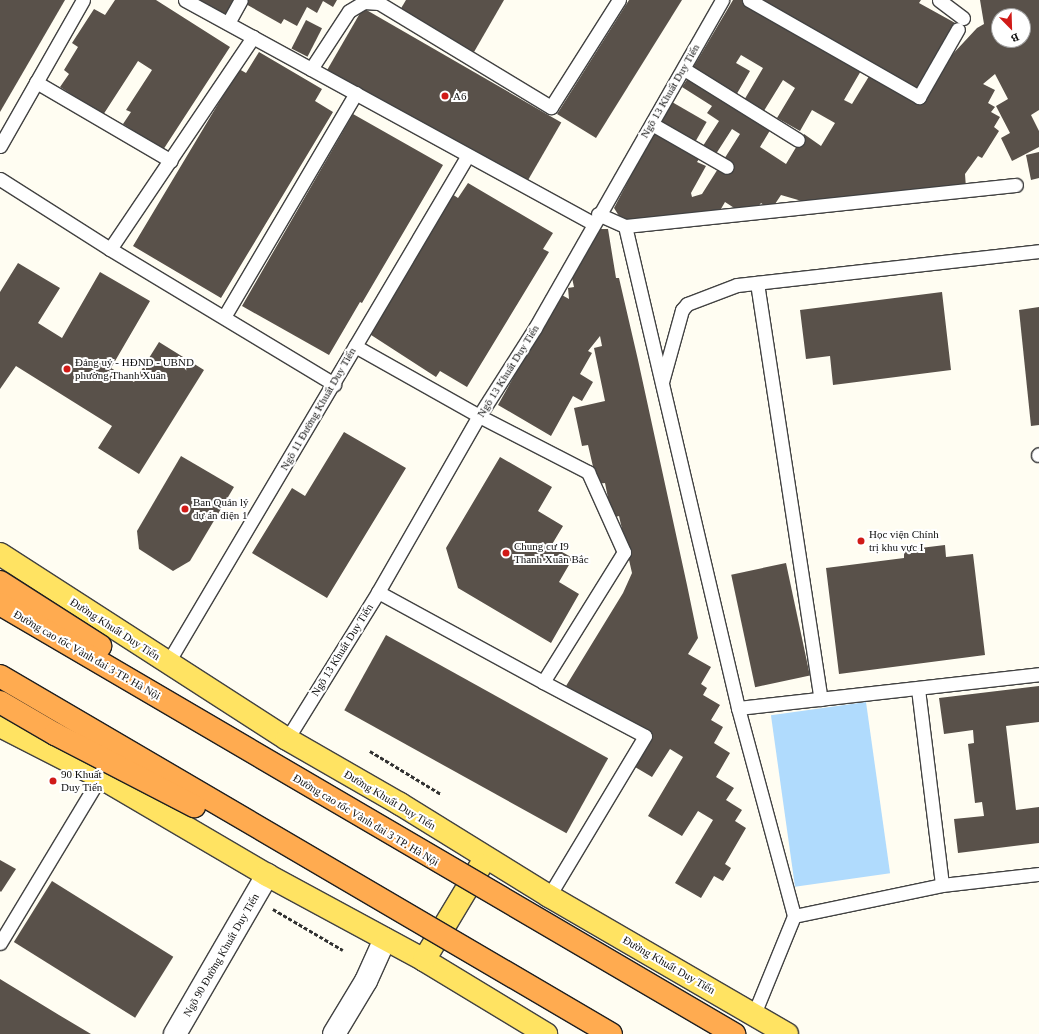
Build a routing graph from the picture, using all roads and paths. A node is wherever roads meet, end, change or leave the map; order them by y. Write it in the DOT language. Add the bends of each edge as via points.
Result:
graph roads {
  1 [pos="83,0"];
  2 [pos="185,0"];
  3 [pos="241,0"];
  4 [pos="619,0"];
  5 [pos="722,0"];
  6 [pos="749,0"];
  7 [pos="939,0"];
  8 [pos="228,23"];
  9 [pos="253,37"];
  10 [pos="312,69"];
  11 [pos="684,69"];
  12 [pos="36,82"];
  13 [pos="356,93"];
  14 [pos="652,124"];
  15 [pos="798,140"];
  16 [pos="0,146"];
  17 [pos="468,155"];
  18 [pos="171,161"];
  19 [pos="727,168"];
  20 [pos="0,179"];
  21 [pos="1016,186"];
  22 [pos="596,218"];
  23 [pos="625,226"];
  24 [pos="110,249"];
  25 [pos="1039,251"];
  26 [pos="757,283"];
  27 [pos="224,317"];
  28 [pos="355,346"];
  29 [pos="662,383"];
  30 [pos="334,384"];
  31 [pos="479,416"];
  32 [pos="0,554"];
  33 [pos="0,582"];
  34 [pos="378,592"];
  35 [pos="0,604"];
  36 [pos="168,664"];
  37 [pos="1039,674"];
  38 [pos="0,676"];
  39 [pos="543,682"];
  40 [pos="918,689"];
  41 [pos="821,699"];
  42 [pos="0,702"];
  43 [pos="738,708"];
  44 [pos="0,726"];
  45 [pos="287,739"];
  46 [pos="370,751"];
  47 [pos="100,777"];
  48 [pos="441,794"];
  49 [pos="485,858"];
  50 [pos="445,867"];
  51 [pos="1039,874"];
  52 [pos="267,875"];
  53 [pos="942,885"];
  54 [pos="549,896"];
  55 [pos="273,909"];
  56 [pos="794,916"];
  57 [pos="413,920"];
  58 [pos="385,939"];
  59 [pos="0,943"];
  60 [pos="343,950"];
  61 [pos="424,960"];
  62 [pos="754,1014"];
  63 [pos="175,1034"];
  64 [pos="334,1034"];
  65 [pos="546,1034"];
  66 [pos="611,1034"];
  67 [pos="734,1034"];
  68 [pos="787,1034"];
  1 -- 12 [label="lane"];
  2 -- 8 [label="lane"];
  3 -- 8 [label="lane"];
  4 -- 10 [label="lane" via="551,107 379,2 364,2 349,10"];
  5 -- 11 [label="lane, Ngõ 13 Khuất Duy Tiến"];
  6 -- 7 [label="lane" via="919,97 960,23"];
  8 -- 9 [label="lane"];
  9 -- 10 [label="lane"];
  9 -- 18 [label="lane"];
  10 -- 13 [label="lane"];
  11 -- 14 [label="lane, Ngõ 13 Khuất Duy Tiến"];
  11 -- 15 [label="lane"];
  12 -- 16 [label="lane"];
  12 -- 18 [label="lane"];
  13 -- 17 [label="lane"];
  13 -- 27 [label="lane"];
  14 -- 19 [label="lane"];
  14 -- 22 [label="lane, Ngõ 13 Khuất Duy Tiến"];
  17 -- 22 [label="lane"];
  17 -- 28 [label="lane, Ngõ 11 Đường Khuất Duy Tiến"];
  18 -- 24 [label="lane"];
  20 -- 24 [label="lane"];
  21 -- 23 [label="lane"];
  22 -- 23 [label="lane"];
  22 -- 31 [label="lane, Ngõ 13 Khuất Duy Tiến" via="535,328"];
  23 -- 29 [label="lane"];
  24 -- 27 [label="lane"];
  25 -- 26 [label="lane"];
  26 -- 29 [label="lane" via="736,285 687,304 682,310"];
  26 -- 41 [label="lane"];
  27 -- 30 [label="lane"];
  28 -- 30 [label="lane, Ngõ 11 Đường Khuất Duy Tiến"];
  28 -- 31 [label="lane"];
  29 -- 43 [label="lane"];
  30 -- 36 [label="lane, Ngõ 11 Đường Khuất Duy Tiến"];
  31 -- 34 [label="lane, Ngõ 13 Khuất Duy Tiến"];
  31 -- 39 [label="lane" via="588,472 624,552"];
  32 -- 36 [label="main road, Đường Khuất Duy Tiến"];
  33 -- 50 [label="highway, bridge"];
  34 -- 39 [label="lane"];
  34 -- 45 [label="lane, Ngõ 13 Khuất Duy Tiến"];
  35 -- 50 [label="highway, Đường cao tốc Vành đai 3 TP. Hà Nội, bridge"];
  36 -- 45 [label="main road, Đường Khuất Duy Tiến"];
  37 -- 40 [label="lane"];
  38 -- 57 [label="highway, bridge"];
  39 -- 54 [label="lane" via="645,736"];
  40 -- 41 [label="lane"];
  40 -- 53 [label="lane"];
  41 -- 43 [label="lane"];
  42 -- 57 [label="highway, bridge" via="55,734"];
  43 -- 56 [label="lane"];
  44 -- 47 [label="main road"];
  45 -- 49 [label="main road, Đường Khuất Duy Tiến" via="400,804"];
  46 -- 48 [label="path"];
  47 -- 52 [label="main road"];
  47 -- 59 [label="lane"];
  49 -- 54 [label="main road, Đường Khuất Duy Tiến"];
  49 -- 61 [label="main road"];
  50 -- 67 [label="highway, Đường cao tốc Vành đai 3 TP. Hà Nội, bridge"];
  51 -- 53 [label="lane"];
  52 -- 58 [label="main road"];
  52 -- 63 [label="street, Ngõ 90 Đường Khuất Duy Tiến"];
  53 -- 56 [label="lane"];
  54 -- 62 [label="main road, Đường Khuất Duy Tiến"];
  55 -- 60 [label="path"];
  56 -- 62 [label="lane"];
  57 -- 66 [label="highway, bridge"];
  58 -- 61 [label="main road"];
  58 -- 64 [label="street" via="366,981"];
  61 -- 65 [label="main road"];
  62 -- 68 [label="main road, Đường Khuất Duy Tiến"];
}
